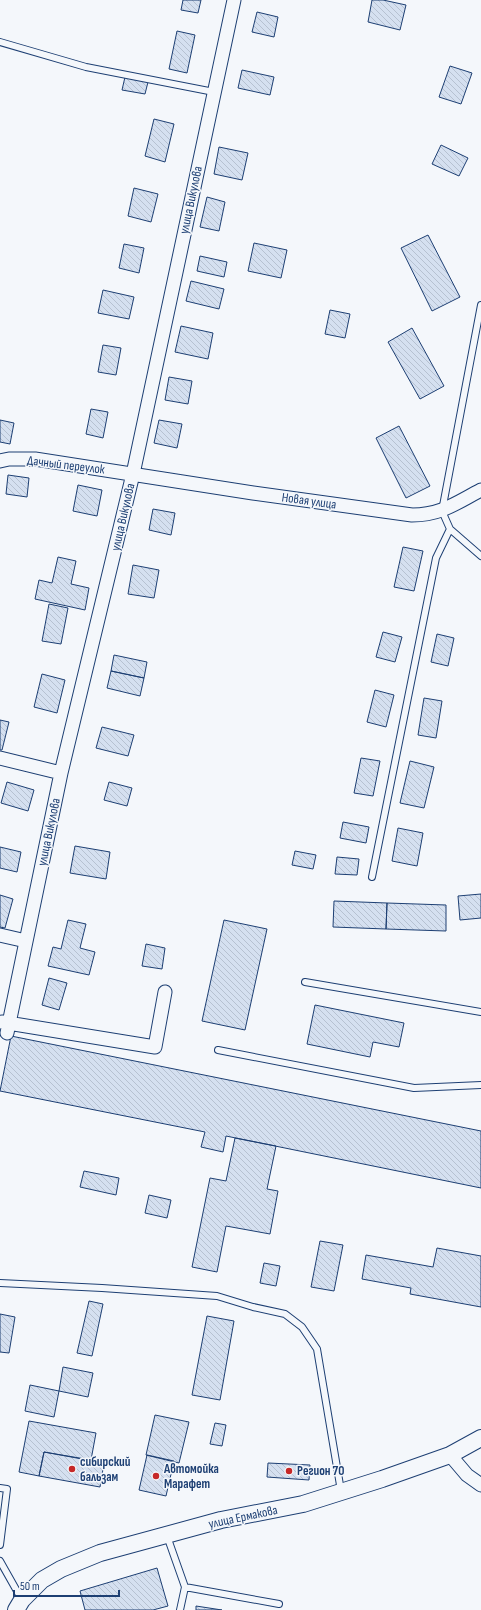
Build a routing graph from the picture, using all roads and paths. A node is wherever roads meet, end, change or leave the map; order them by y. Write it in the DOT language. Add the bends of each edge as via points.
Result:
graph roads {
  1 [pos="234,0"];
  2 [pos="0,42"];
  3 [pos="214,92"];
  4 [pos="481,305"];
  5 [pos="0,461"];
  6 [pos="133,474"];
  7 [pos="481,490"];
  8 [pos="442,511"];
  9 [pos="450,529"];
  10 [pos="481,556"];
  11 [pos="0,758"];
  12 [pos="61,773"];
  13 [pos="372,878"];
  14 [pos="0,935"];
  15 [pos="26,941"];
  16 [pos="305,982"];
  17 [pos="165,992"];
  18 [pos="481,1012"];
  19 [pos="5,1026"];
  20 [pos="218,1050"];
  21 [pos="481,1085"];
  22 [pos="0,1283"];
  23 [pos="481,1438"];
  24 [pos="450,1455"];
  25 [pos="481,1485"];
  26 [pos="0,1488"];
  27 [pos="341,1492"];
  28 [pos="167,1535"];
  29 [pos="0,1545"];
  30 [pos="0,1561"];
  31 [pos="185,1587"];
  32 [pos="279,1604"];
  33 [pos="19,1605"];
  34 [pos="180,1610"];
  1 -- 3 [label="street, улица Викулова"];
  2 -- 3 [label="lane" via="86,67"];
  3 -- 6 [label="street, улица Викулова"];
  4 -- 8 [label="lane"];
  5 -- 6 [label="street, Дачный переулок" via="35,459"];
  6 -- 8 [label="street, Новая улица" via="412,515"];
  6 -- 12 [label="street, улица Викулова"];
  7 -- 8 [label="street, Новая улица"];
  8 -- 9 [label="lane"];
  9 -- 10 [label="lane"];
  9 -- 13 [label="lane" via="436,558"];
  11 -- 12 [label="street"];
  12 -- 15 [label="street, улица Викулова"];
  14 -- 15 [label="street"];
  15 -- 19 [label="street, улица Викулова"];
  16 -- 18 [label="lane"];
  17 -- 19 [label="street" via="155,1047"];
  20 -- 21 [label="lane" via="414,1088"];
  22 -- 27 [label="lane" via="217,1296 285,1314 302,1327 317,1349"];
  23 -- 24 [label="street, улица Ермакова"];
  24 -- 25 [label="street" via="467,1475"];
  24 -- 27 [label="street, улица Ермакова"];
  26 -- 29 [label="lane" via="7,1489"];
  27 -- 28 [label="street, улица Ермакова" via="303,1504 221,1520"];
  28 -- 31 [label="lane"];
  28 -- 33 [label="street, улица Ермакова" via="100,1553 61,1569 42,1580"];
  30 -- 33 [label="lane"];
  31 -- 32 [label="lane"];
  31 -- 34 [label="lane"];
}
